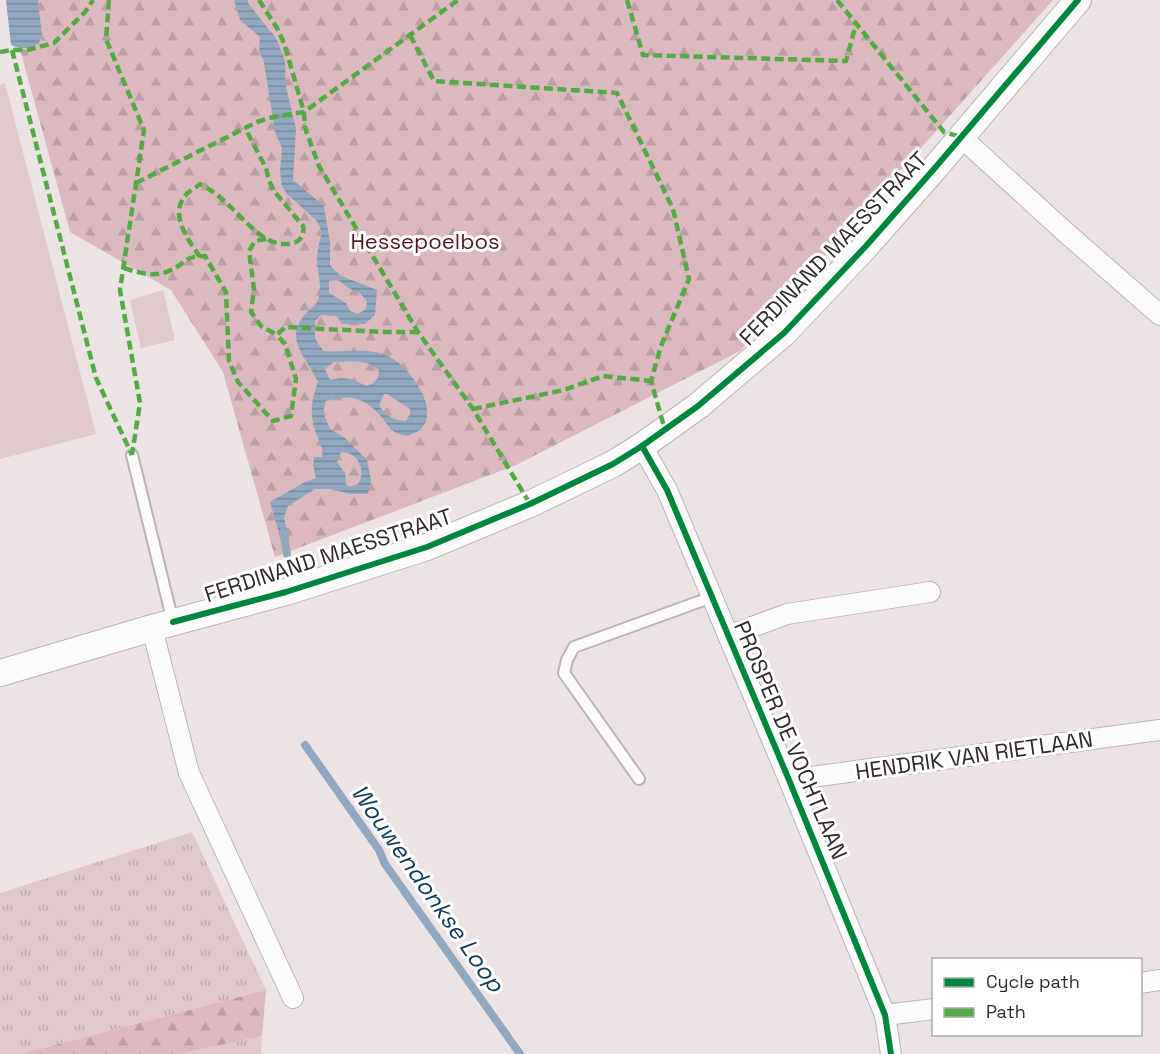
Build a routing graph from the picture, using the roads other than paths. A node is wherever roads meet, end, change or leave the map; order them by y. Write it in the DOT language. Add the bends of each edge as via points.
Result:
graph roads {
  1 [pos="1078,0"];
  2 [pos="961,136"];
  3 [pos="1160,315"];
  4 [pos="642,446"];
  5 [pos="132,456"];
  6 [pos="930,592"];
  7 [pos="712,597"];
  8 [pos="162,625"];
  9 [pos="728,636"];
  10 [pos="0,673"];
  11 [pos="1160,730"];
  12 [pos="639,779"];
  13 [pos="789,780"];
  14 [pos="1160,980"];
  15 [pos="1142,983"];
  16 [pos="293,998"];
  17 [pos="932,1009"];
  18 [pos="885,1015"];
  19 [pos="891,1054"];
  1 -- 2 [label="street, FERDINAND MAESSTRAAT"];
  2 -- 3 [label="street"];
  2 -- 4 [label="street, FERDINAND MAESSTRAAT" via="784,333 698,406"];
  4 -- 7 [label="street, PROSPER DE VOCHTLAAN" via="667,490"];
  4 -- 8 [label="street, FERDINAND MAESSTRAAT" via="540,499 427,547 286,592"];
  5 -- 8 [label="lane"];
  6 -- 9 [label="street" via="787,614"];
  7 -- 9 [label="street, PROSPER DE VOCHTLAAN"];
  7 -- 12 [label="lane" via="574,647 567,660 564,673"];
  8 -- 10 [label="street, FERDINAND MAESSTRAAT"];
  8 -- 16 [label="street" via="189,773"];
  9 -- 13 [label="street, PROSPER DE VOCHTLAAN"];
  11 -- 13 [label="street, HENDRIK VAN RIETLAAN"];
  13 -- 18 [label="street, PROSPER DE VOCHTLAAN"];
  14 -- 15 [label="street"];
  17 -- 18 [label="street"];
  18 -- 19 [label="street, PROSPER DE VOCHTLAAN"];
}
